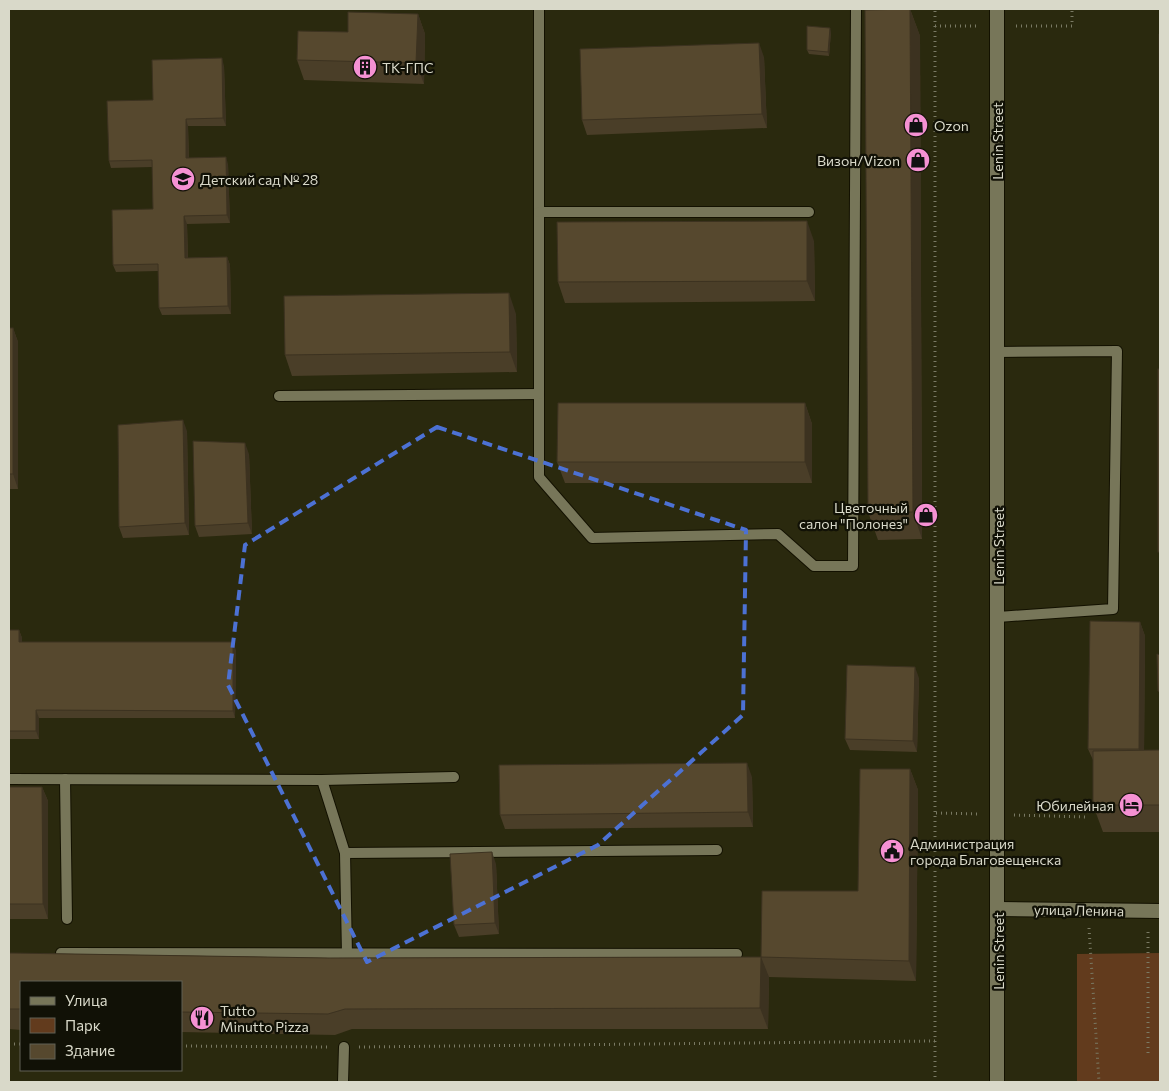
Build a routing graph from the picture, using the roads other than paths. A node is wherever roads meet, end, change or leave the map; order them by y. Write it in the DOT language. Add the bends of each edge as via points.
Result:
graph roads {
  1 [pos="539,9"];
  2 [pos="856,9"];
  3 [pos="997,9"];
  4 [pos="539,212"];
  5 [pos="809,212"];
  6 [pos="998,352"];
  7 [pos="539,394"];
  8 [pos="279,396"];
  9 [pos="998,617"];
  10 [pos="454,777"];
  11 [pos="9,779"];
  12 [pos="65,779"];
  13 [pos="322,780"];
  14 [pos="717,850"];
  15 [pos="345,853"];
  16 [pos="999,909"];
  17 [pos="1154,911"];
  18 [pos="67,919"];
  19 [pos="61,953"];
  20 [pos="737,954"];
  21 [pos="347,955"];
  22 [pos="344,1047"];
  23 [pos="343,1082"];
  24 [pos="997,1082"];
  1 -- 4 [label="lane"];
  2 -- 7 [label="lane" via="853,566 814,566 778,534 592,538 539,477"];
  3 -- 6 [label="main road, Lenin Street"];
  4 -- 5 [label="lane"];
  4 -- 7 [label="lane"];
  6 -- 9 [label="main road, Lenin Street"];
  6 -- 9 [label="lane" via="1117,351 1113,610"];
  7 -- 8 [label="lane"];
  9 -- 16 [label="main road, Lenin Street"];
  10 -- 13 [label="lane"];
  11 -- 12 [label="lane"];
  12 -- 13 [label="lane"];
  12 -- 18 [label="lane"];
  13 -- 15 [label="lane"];
  14 -- 15 [label="lane"];
  15 -- 21 [label="lane"];
  16 -- 17 [label="main road, улица Ленина"];
  16 -- 24 [label="main road, Lenin Street"];
  19 -- 21 [label="lane"];
  20 -- 21 [label="lane"];
  22 -- 23 [label="lane"];
}
